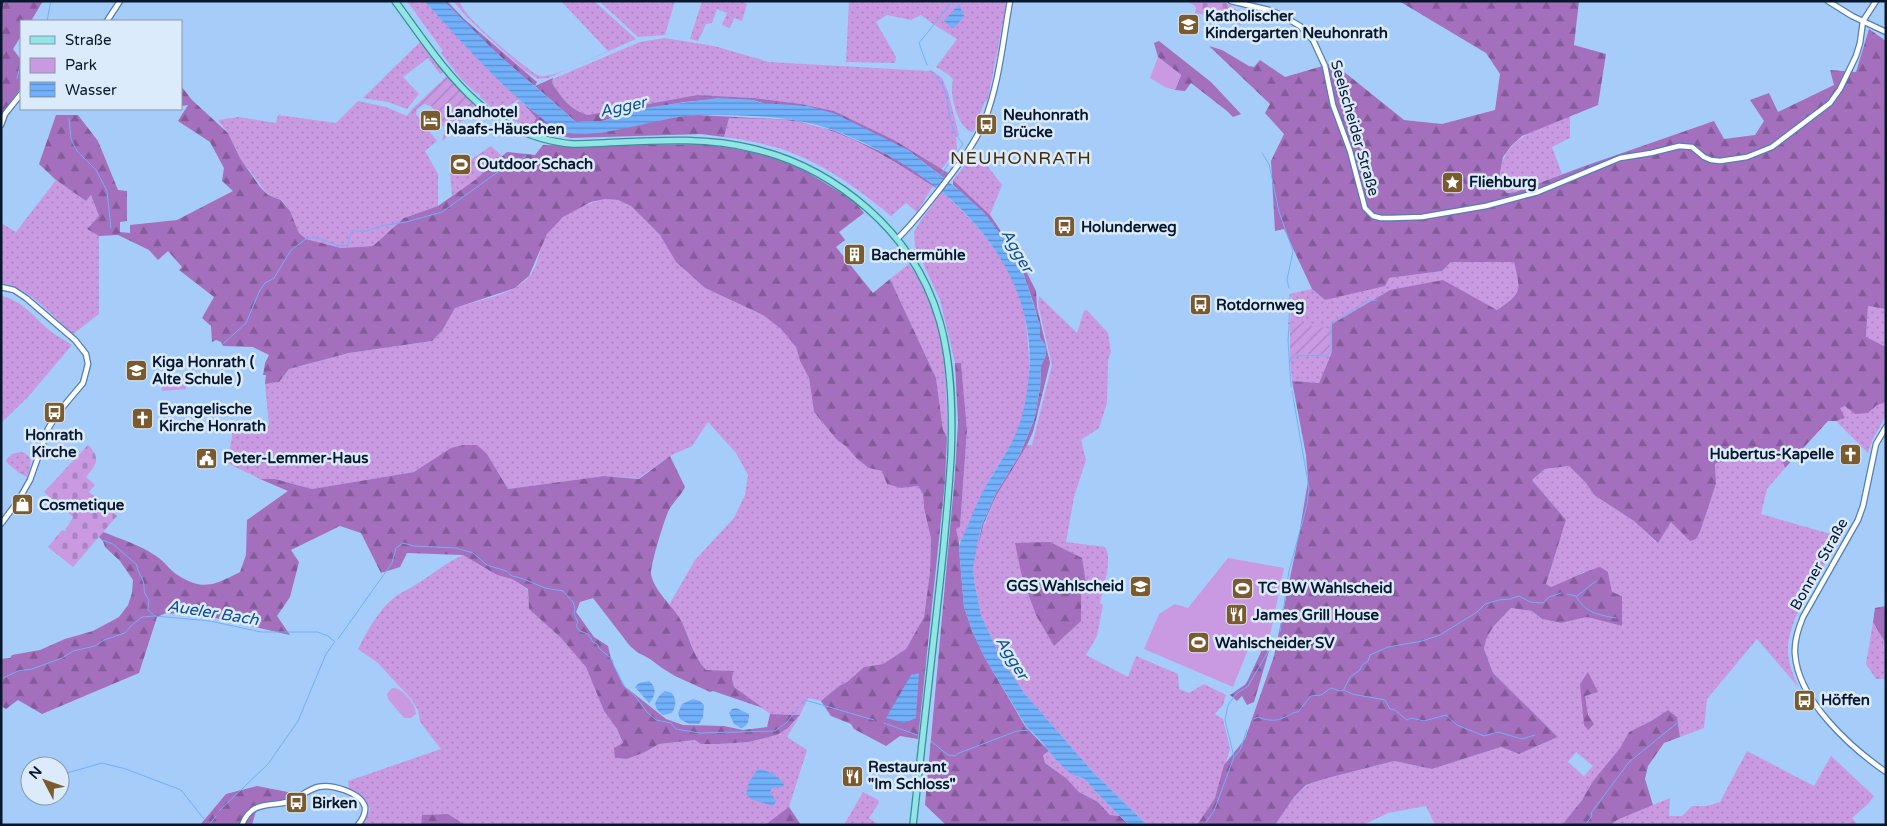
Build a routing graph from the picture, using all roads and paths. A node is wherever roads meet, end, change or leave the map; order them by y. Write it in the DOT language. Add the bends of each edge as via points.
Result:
graph roads {
  1 [pos="120,1"];
  2 [pos="396,1"];
  3 [pos="1010,1"];
  4 [pos="1231,1"];
  5 [pos="1828,1"];
  6 [pos="1876,1"];
  7 [pos="108,20"];
  8 [pos="1863,21"];
  9 [pos="1886,32"];
  10 [pos="20,95"];
  11 [pos="1,125"];
  12 [pos="897,239"];
  13 [pos="1,287"];
  14 [pos="1886,427"];
  15 [pos="1,524"];
  16 [pos="1886,772"];
  17 [pos="242,825"];
  18 [pos="358,825"];
  19 [pos="912,825"];
  1 -- 7 [label="street"];
  2 -- 12 [label="main road" via="448,72 474,101 521,133 556,143 702,141 769,152 835,183"];
  3 -- 12 [label="street" via="984,122 955,170"];
  4 -- 8 [label="street, Seelscheider Straße" via="1281,15 1300,26 1312,40 1325,66 1333,105 1350,151 1363,203 1370,214 1381,218 1422,217 1486,206 1538,192 1620,158 1679,146 1692,147 1711,160 1720,161 1747,157 1772,147 1830,103 1840,90 1856,56"];
  5 -- 8 [label="street"];
  6 -- 8 [label="street"];
  8 -- 9 [label="street"];
  10 -- 11 [label="street" via="5,114"];
  12 -- 19 [label="main road" via="917,266 930,292 944,338 951,387 952,426 943,554"];
  13 -- 15 [label="street" via="26,298 68,334 84,351 88,364 83,383 48,428 30,480"];
  14 -- 16 [label="street, Bonner Straße" via="1876,444 1858,520 1803,617 1794,653 1800,679 1815,705 1856,748"];
  17 -- 18 [label="street" via="249,813 259,806 288,802 310,790 329,786 347,791 362,802 365,809"];
}
